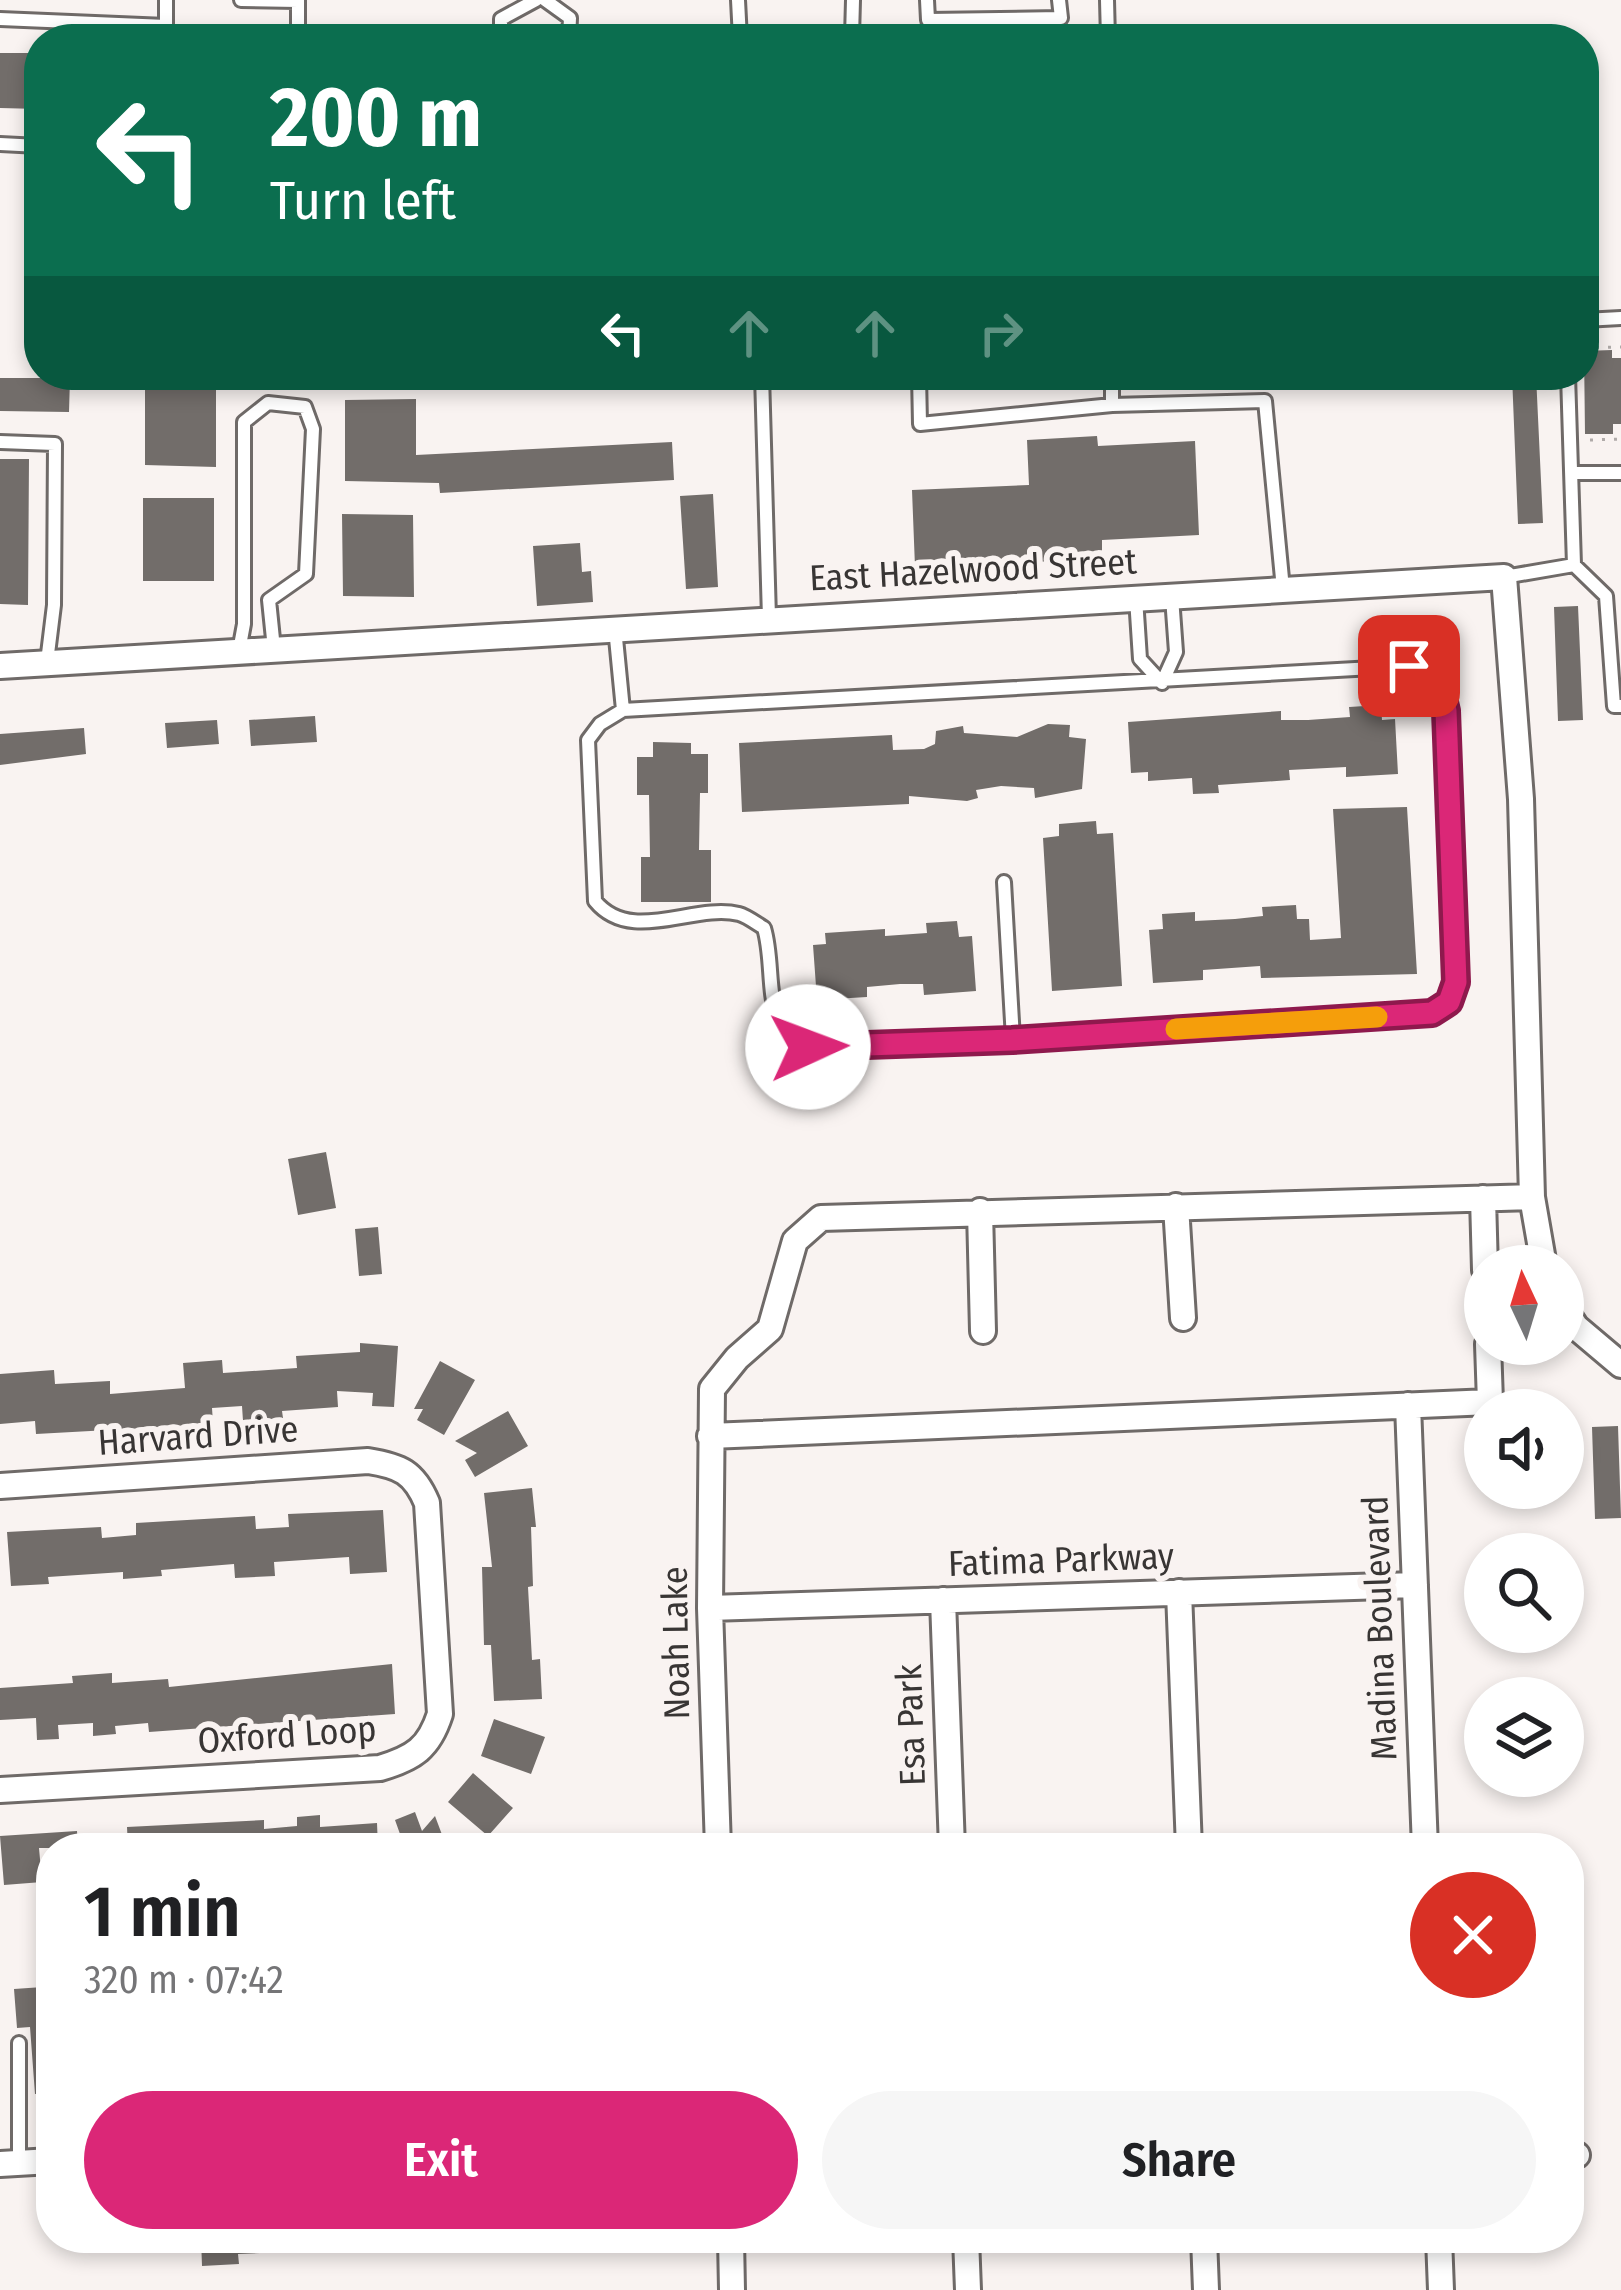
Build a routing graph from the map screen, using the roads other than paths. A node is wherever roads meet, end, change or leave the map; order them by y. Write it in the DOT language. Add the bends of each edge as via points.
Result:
graph roads {
  1 [pos="241,0"];
  2 [pos="540,0"];
  3 [pos="927,0"];
  4 [pos="1060,0"];
  5 [pos="298,1"];
  6 [pos="0,19"];
  7 [pos="48,24"];
  8 [pos="501,24"];
  9 [pos="570,24"];
  10 [pos="762,390"];
  11 [pos="919,390"];
  12 [pos="1112,390"];
  13 [pos="1568,390"];
  14 [pos="1112,405"];
  15 [pos="0,442"];
  16 [pos="1571,473"];
  17 [pos="1621,473"];
  18 [pos="1574,565"];
  19 [pos="1504,577"];
  20 [pos="1283,589"];
  21 [pos="1172,595"];
  22 [pos="1136,597"];
  23 [pos="769,618"];
  24 [pos="615,627"];
  25 [pos="274,649"];
  26 [pos="239,651"];
  27 [pos="46,663"];
  28 [pos="0,666"];
  29 [pos="1162,683"];
  30 [pos="1621,706"];
  31 [pos="623,710"];
  32 [pos="1004,882"];
  33 [pos="1012,1040"];
  34 [pos="1532,1197"];
  35 [pos="1483,1198"];
  36 [pos="1176,1206"];
  37 [pos="980,1211"];
  38 [pos="1484,1245"];
  39 [pos="1540,1245"];
  40 [pos="1183,1318"];
  41 [pos="983,1331"];
  42 [pos="1584,1334"];
  43 [pos="1489,1365"];
  44 [pos="1621,1365"];
  45 [pos="1408,1406"];
  46 [pos="710,1436"];
  47 [pos="400,1466"];
  48 [pos="0,1486"];
  49 [pos="1414,1585"];
  50 [pos="1179,1592"];
  51 [pos="943,1600"];
  52 [pos="710,1608"];
  53 [pos="0,1790"];
  54 [pos="718,1833"];
  55 [pos="951,1833"];
  56 [pos="1188,1833"];
  57 [pos="1424,1833"];
  58 [pos="20,2043"];
  59 [pos="10,2163"];
  60 [pos="731,2253"];
  61 [pos="967,2253"];
  62 [pos="1205,2253"];
  63 [pos="1440,2253"];
  64 [pos="732,2290"];
  65 [pos="968,2290"];
  66 [pos="1206,2290"];
  67 [pos="1441,2290"];
  1 -- 5 [label="lane"];
  2 -- 8 [label="lane"];
  2 -- 9 [label="lane"];
  3 -- 4 [label="lane" via="928,20 1060,18"];
  6 -- 7 [label="lane"];
  10 -- 23 [label="lane"];
  11 -- 14 [label="lane" via="920,424"];
  12 -- 14 [label="lane"];
  13 -- 16 [label="lane"];
  14 -- 20 [label="lane" via="1265,401"];
  15 -- 27 [label="lane" via="55,444"];
  16 -- 17 [label="lane"];
  16 -- 18 [label="lane"];
  18 -- 19 [label="lane"];
  18 -- 30 [label="lane" via="1606,596 1614,706"];
  19 -- 20 [label="street, East Hazelwood Street"];
  19 -- 34 [label="street" via="1521,799"];
  20 -- 21 [label="street, East Hazelwood Street"];
  21 -- 22 [label="street, East Hazelwood Street"];
  21 -- 29 [label="lane" via="1176,652"];
  22 -- 23 [label="street, East Hazelwood Street"];
  22 -- 29 [label="lane" via="1140,659"];
  23 -- 24 [label="street, East Hazelwood Street"];
  24 -- 25 [label="street, East Hazelwood Street"];
  24 -- 31 [label="lane"];
  25 -- 26 [label="street, East Hazelwood Street"];
  25 -- 26 [label="lane" via="269,600 306,574 313,429 305,407 268,403 244,422"];
  26 -- 27 [label="street, East Hazelwood Street"];
  27 -- 28 [label="street, East Hazelwood Street"];
  29 -- 31 [label="lane"];
  29 -- 33 [label="lane" via="1409,666 1439,682 1456,982 1449,1002 1432,1013"];
  31 -- 33 [label="lane" via="588,740 596,901 607,916 739,914 764,928 775,1020 787,1040 808,1047"];
  32 -- 33 [label="lane"];
  34 -- 35 [label="street, Noah Lake"];
  34 -- 39 [label="street"];
  35 -- 36 [label="street, Noah Lake"];
  35 -- 38 [label="street"];
  36 -- 37 [label="street, Noah Lake"];
  36 -- 40 [label="street"];
  37 -- 41 [label="street"];
  37 -- 46 [label="street, Noah Lake" via="820,1218 796,1241 770,1329 712,1389"];
  42 -- 44 [label="street"];
  43 -- 45 [label="street" via="1490,1402"];
  45 -- 46 [label="street"];
  45 -- 49 [label="street, Madina Boulevard"];
  46 -- 52 [label="street, Noah Lake"];
  47 -- 48 [label="street, Harvard Drive" via="368,1461"];
  47 -- 53 [label="street, Oxford Loop" via="427,1503 440,1714 432,1739 411,1759 380,1768"];
  49 -- 50 [label="street, Fatima Parkway"];
  49 -- 57 [label="street, Madina Boulevard"];
  50 -- 51 [label="street, Fatima Parkway"];
  50 -- 56 [label="street"];
  51 -- 52 [label="street, Fatima Parkway"];
  51 -- 55 [label="street, Esa Park"];
  52 -- 54 [label="street, Noah Lake"];
  58 -- 59 [label="lane"];
  60 -- 64 [label="street"];
  61 -- 65 [label="street"];
  62 -- 66 [label="street"];
  63 -- 67 [label="street"];
}
